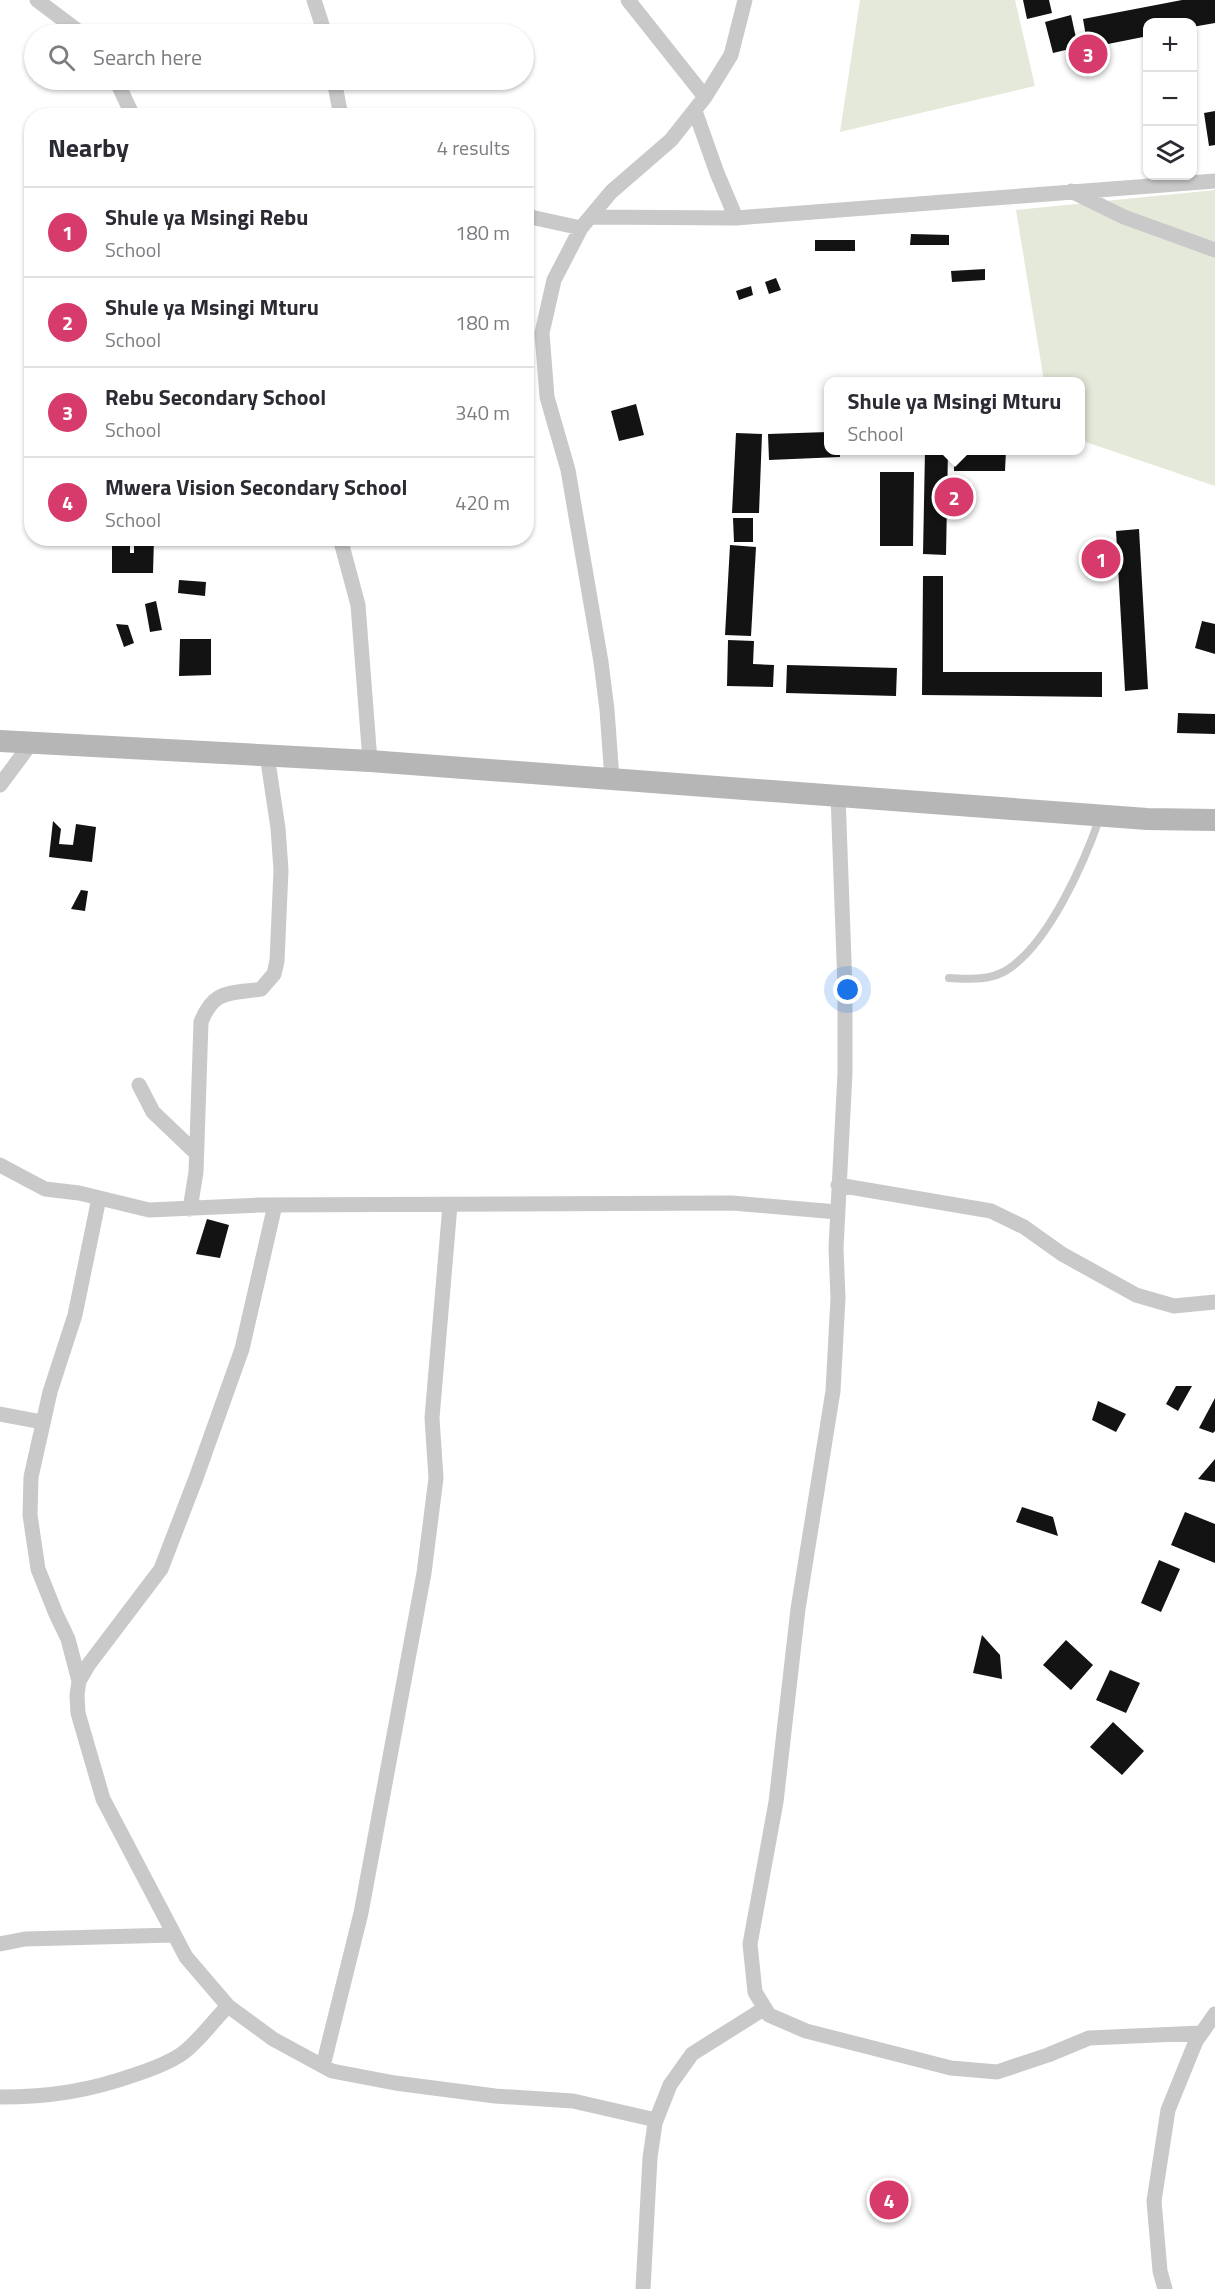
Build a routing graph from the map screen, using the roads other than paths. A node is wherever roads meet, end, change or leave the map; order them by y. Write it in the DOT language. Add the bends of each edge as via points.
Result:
graph roads {
  1 [pos="37,0"];
  2 [pos="314,0"];
  3 [pos="628,0"];
  4 [pos="745,0"];
  5 [pos="69,24"];
  6 [pos="322,24"];
  7 [pos="121,90"];
  8 [pos="336,90"];
  9 [pos="705,98"];
  10 [pos="129,108"];
  11 [pos="339,108"];
  12 [pos="695,111"];
  13 [pos="1215,181"];
  14 [pos="1071,191"];
  15 [pos="534,217"];
  16 [pos="736,218"];
  17 [pos="586,222"];
  18 [pos="1215,250"];
  19 [pos="341,546"];
  20 [pos="0,741"];
  21 [pos="32,742"];
  22 [pos="267,755"];
  23 [pos="370,761"];
  24 [pos="612,778"];
  25 [pos="0,785"];
  26 [pos="838,795"];
  27 [pos="1101,816"];
  28 [pos="1215,820"];
  29 [pos="949,978"];
  30 [pos="139,1085"];
  31 [pos="196,1153"];
  32 [pos="0,1165"];
  33 [pos="838,1185"];
  34 [pos="99,1198"];
  35 [pos="275,1205"];
  36 [pos="450,1205"];
  37 [pos="190,1209"];
  38 [pos="837,1212"];
  39 [pos="1215,1302"];
  40 [pos="0,1414"];
  41 [pos="42,1422"];
  42 [pos="80,1681"];
  43 [pos="174,1935"];
  44 [pos="0,1944"];
  45 [pos="228,2006"];
  46 [pos="765,2008"];
  47 [pos="1209,2025"];
  48 [pos="323,2066"];
  49 [pos="0,2097"];
  50 [pos="656,2120"];
  51 [pos="643,2289"];
  52 [pos="1165,2289"];
  1 -- 5 [label="street"];
  2 -- 6 [label="street"];
  3 -- 9 [label="street"];
  4 -- 9 [label="street" via="730,55"];
  7 -- 10 [label="street"];
  8 -- 11 [label="street"];
  9 -- 12 [label="street"];
  12 -- 16 [label="street"];
  12 -- 17 [label="street" via="671,140 611,192"];
  13 -- 14 [label="street"];
  14 -- 16 [label="street"];
  14 -- 18 [label="street" via="1124,217"];
  15 -- 17 [label="street"];
  16 -- 17 [label="street"];
  17 -- 24 [label="street" via="554,280 542,333 548,397 568,471 601,662"];
  19 -- 23 [label="street" via="358,605"];
  20 -- 21 [label="main road"];
  21 -- 22 [label="main road"];
  21 -- 25 [label="street"];
  22 -- 23 [label="main road"];
  22 -- 31 [label="street" via="281,870 277,961 274,974 261,989 225,994 206,1008 201,1022"];
  23 -- 24 [label="main road"];
  24 -- 26 [label="main road"];
  26 -- 27 [label="main road"];
  26 -- 33 [label="street" via="845,1073"];
  27 -- 28 [label="main road"];
  27 -- 29 [label="lane" via="1065,897 1032,950 1006,971 982,980"];
  30 -- 31 [label="street" via="153,1112"];
  31 -- 37 [label="street"];
  32 -- 34 [label="street" via="45,1189"];
  33 -- 38 [label="street"];
  33 -- 39 [label="street" via="991,1211 1136,1295 1174,1305"];
  34 -- 37 [label="street" via="149,1210"];
  34 -- 41 [label="street" via="75,1315"];
  35 -- 36 [label="street"];
  35 -- 37 [label="street"];
  35 -- 42 [label="street" via="242,1349 161,1569"];
  36 -- 38 [label="street" via="732,1203"];
  36 -- 48 [label="street" via="432,1418 436,1478 424,1573 361,1913"];
  38 -- 46 [label="street" via="833,1391 798,1609 776,1802 750,1944 755,1992"];
  40 -- 41 [label="street"];
  41 -- 42 [label="street" via="31,1477 30,1515 38,1569 68,1639"];
  42 -- 43 [label="street" via="78,1713 103,1799"];
  43 -- 44 [label="street" via="25,1939"];
  43 -- 45 [label="street" via="186,1957"];
  45 -- 48 [label="street" via="273,2039"];
  45 -- 49 [label="street" via="182,2053 156,2068 102,2086 46,2097"];
  46 -- 47 [label="street" via="769,2015 806,2031 951,2068 997,2072 1089,2038"];
  46 -- 50 [label="street" via="692,2054 670,2085"];
  47 -- 52 [label="street" via="1196,2041 1168,2110 1154,2201"];
  48 -- 50 [label="street" via="395,2084 573,2101"];
  50 -- 51 [label="street" via="650,2158"];
}
